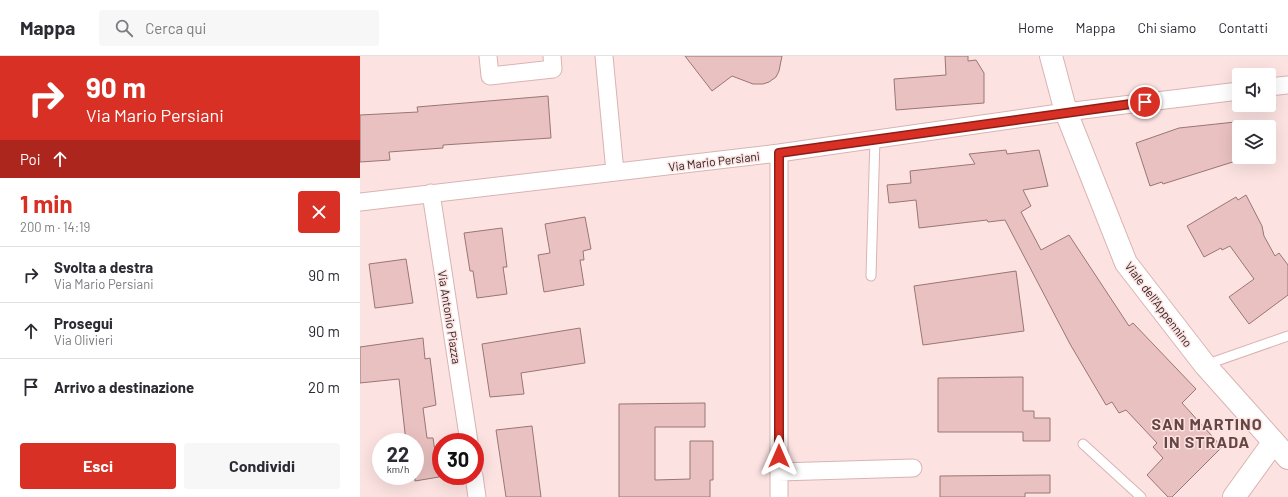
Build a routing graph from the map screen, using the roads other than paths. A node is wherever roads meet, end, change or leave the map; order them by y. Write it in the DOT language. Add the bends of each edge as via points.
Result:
graph roads {
  1 [pos="488,56"];
  2 [pos="604,56"];
  3 [pos="1051,56"];
  4 [pos="552,63"];
  5 [pos="1288,85"];
  6 [pos="1276,86"];
  7 [pos="1232,92"];
  8 [pos="1066,112"];
  9 [pos="875,138"];
  10 [pos="779,153"];
  11 [pos="615,172"];
  12 [pos="431,193"];
  13 [pos="360,202"];
  14 [pos="871,276"];
  15 [pos="1288,336"];
  16 [pos="1205,364"];
  17 [pos="468,433"];
  18 [pos="1083,444"];
  19 [pos="1280,450"];
  20 [pos="913,468"];
  21 [pos="779,472"];
  22 [pos="475,485"];
  23 [pos="477,497"];
  24 [pos="779,497"];
  25 [pos="1141,497"];
  26 [pos="1234,497"];
  1 -- 4 [label="street" via="490,76"];
  2 -- 11 [label="street"];
  3 -- 8 [label="main road, Viale dell'Appennino"];
  5 -- 6 [label="street"];
  7 -- 8 [label="street, Via Mario Persiani"];
  8 -- 9 [label="street, Via Mario Persiani"];
  8 -- 16 [label="main road, Viale dell'Appennino" via="1126,262"];
  9 -- 10 [label="street, Via Mario Persiani"];
  9 -- 14 [label="lane"];
  10 -- 11 [label="street, Via Mario Persiani"];
  10 -- 21 [label="street"];
  11 -- 12 [label="street, Via Mario Persiani"];
  12 -- 13 [label="street, Via Mario Persiani"];
  12 -- 17 [label="street, Via Antonio Piazza"];
  15 -- 16 [label="lane"];
  16 -- 19 [label="main road, Viale dell'Appennino"];
  18 -- 25 [label="lane"];
  19 -- 26 [label="main road"];
  20 -- 21 [label="street"];
  21 -- 24 [label="street"];
  22 -- 23 [label="street"];
}
